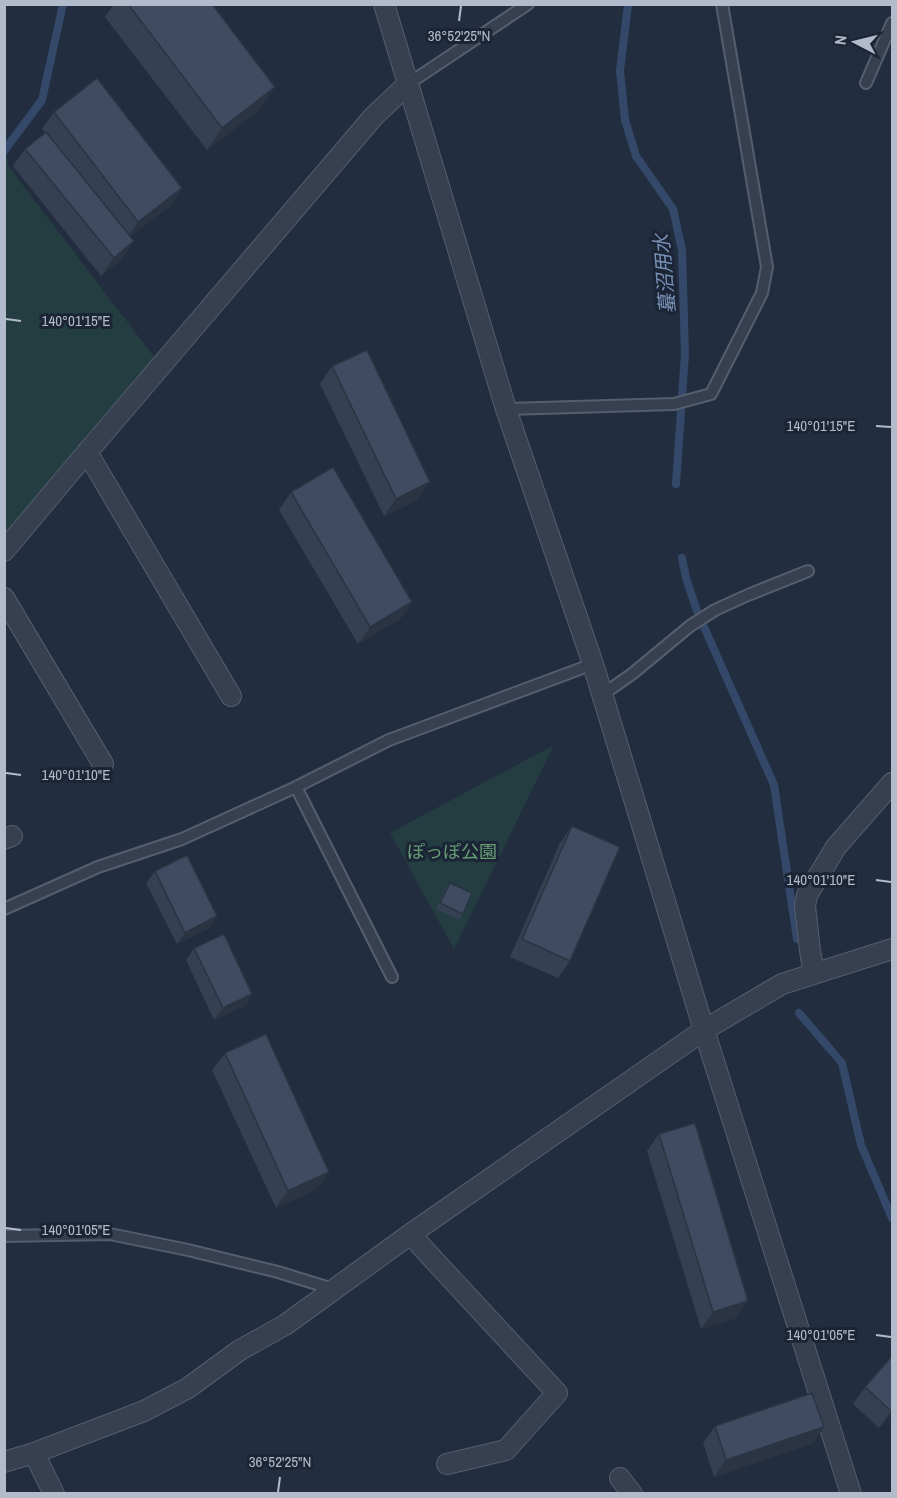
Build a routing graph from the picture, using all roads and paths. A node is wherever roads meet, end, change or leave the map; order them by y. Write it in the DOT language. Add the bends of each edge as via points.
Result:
graph roads {
  1 [pos="384,4"];
  2 [pos="528,4"];
  3 [pos="722,4"];
  4 [pos="892,23"];
  5 [pos="866,83"];
  6 [pos="408,84"];
  7 [pos="506,409"];
  8 [pos="87,452"];
  9 [pos="4,551"];
  10 [pos="808,571"];
  11 [pos="4,598"];
  12 [pos="593,664"];
  13 [pos="602,695"];
  14 [pos="231,696"];
  15 [pos="103,764"];
  16 [pos="892,783"];
  17 [pos="296,787"];
  18 [pos="4,909"];
  19 [pos="892,949"];
  20 [pos="814,973"];
  21 [pos="392,977"];
  22 [pos="704,1030"];
  23 [pos="412,1233"];
  24 [pos="4,1236"];
  25 [pos="333,1289"];
  26 [pos="34,1453"];
  27 [pos="4,1462"];
  28 [pos="447,1464"];
  29 [pos="54,1494"];
  30 [pos="850,1494"];
  1 -- 6 [label="street"];
  2 -- 6 [label="lane"];
  3 -- 7 [label="lane" via="767,267 762,293 711,394 674,404"];
  4 -- 5 [label="lane"];
  6 -- 7 [label="street"];
  6 -- 8 [label="street" via="374,116"];
  7 -- 12 [label="street"];
  8 -- 9 [label="street"];
  8 -- 14 [label="street"];
  10 -- 13 [label="lane" via="715,610"];
  11 -- 15 [label="street"];
  12 -- 13 [label="street"];
  12 -- 17 [label="lane" via="389,740"];
  13 -- 22 [label="street"];
  16 -- 20 [label="street" via="836,847 807,895"];
  17 -- 18 [label="lane" via="182,839 98,867"];
  17 -- 21 [label="lane"];
  19 -- 20 [label="street"];
  20 -- 22 [label="street" via="782,984"];
  22 -- 23 [label="street"];
  22 -- 30 [label="street"];
  23 -- 25 [label="street"];
  23 -- 28 [label="street" via="557,1393 506,1450"];
  24 -- 25 [label="lane" via="110,1234 278,1272"];
  25 -- 26 [label="street" via="189,1388 144,1412"];
  26 -- 27 [label="street"];
  26 -- 29 [label="street"];
}
